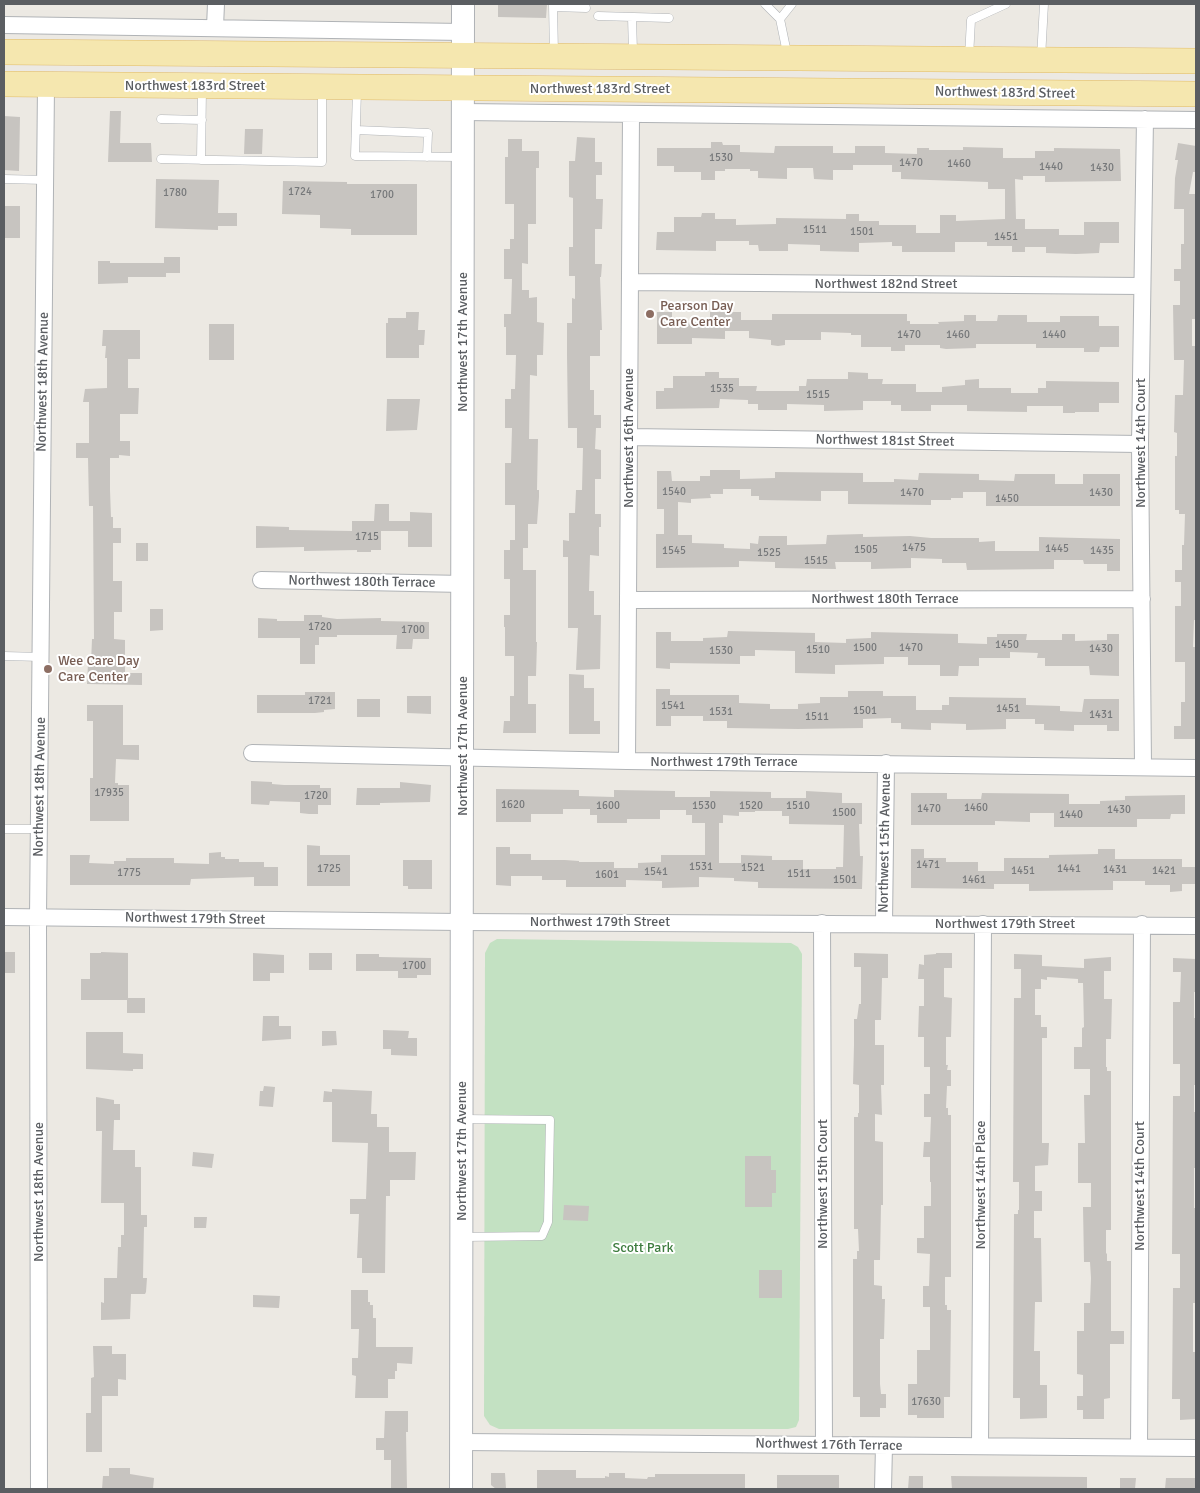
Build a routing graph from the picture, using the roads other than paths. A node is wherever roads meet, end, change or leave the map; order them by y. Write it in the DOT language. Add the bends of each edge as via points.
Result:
graph roads {
  1 [pos="216,4"];
  2 [pos="463,4"];
  3 [pos="765,4"];
  4 [pos="792,4"];
  5 [pos="1006,4"];
  6 [pos="1044,4"];
  7 [pos="553,5"];
  8 [pos="586,8"];
  9 [pos="598,16"];
  10 [pos="632,17"];
  11 [pos="669,18"];
  12 [pos="780,19"];
  13 [pos="4,25"];
  14 [pos="215,27"];
  15 [pos="463,43"];
  16 [pos="4,52"];
  17 [pos="105,52"];
  18 [pos="554,56"];
  19 [pos="633,57"];
  20 [pos="788,58"];
  21 [pos="873,58"];
  22 [pos="968,59"];
  23 [pos="1041,60"];
  24 [pos="1196,61"];
  25 [pos="4,84"];
  26 [pos="46,85"];
  27 [pos="202,86"];
  28 [pos="322,87"];
  29 [pos="357,87"];
  30 [pos="822,91"];
  31 [pos="917,92"];
  32 [pos="1196,94"];
  33 [pos="462,100"];
  34 [pos="631,114"];
  35 [pos="161,119"];
  36 [pos="1145,119"];
  37 [pos="202,120"];
  38 [pos="1196,120"];
  39 [pos="356,130"];
  40 [pos="427,157"];
  41 [pos="462,157"];
  42 [pos="161,159"];
  43 [pos="201,160"];
  44 [pos="4,179"];
  45 [pos="45,180"];
  46 [pos="630,282"];
  47 [pos="1142,286"];
  48 [pos="629,437"];
  49 [pos="1140,444"];
  50 [pos="261,580"];
  51 [pos="464,584"];
  52 [pos="1142,599"];
  53 [pos="628,600"];
  54 [pos="4,656"];
  55 [pos="41,657"];
  56 [pos="252,753"];
  57 [pos="463,758"];
  58 [pos="627,761"];
  59 [pos="886,763"];
  60 [pos="1143,766"];
  61 [pos="1196,768"];
  62 [pos="4,829"];
  63 [pos="39,829"];
  64 [pos="4,917"];
  65 [pos="38,917"];
  66 [pos="461,922"];
  67 [pos="822,923"];
  68 [pos="884,923"];
  69 [pos="983,924"];
  70 [pos="1142,924"];
  71 [pos="1196,926"];
  72 [pos="462,1118"];
  73 [pos="462,1237"];
  74 [pos="462,1442"];
  75 [pos="824,1445"];
  76 [pos="884,1446"];
  77 [pos="980,1446"];
  78 [pos="1139,1447"];
  79 [pos="1196,1448"];
  80 [pos="40,1489"];
  81 [pos="461,1489"];
  82 [pos="884,1489"];
  1 -- 14 [label="street"];
  2 -- 15 [label="street, Northwest 17th Avenue"];
  3 -- 12 [label="lane"];
  4 -- 12 [label="lane"];
  5 -- 22 [label="lane" via="971,20"];
  6 -- 23 [label="lane"];
  7 -- 8 [label="lane"];
  7 -- 18 [label="lane"];
  9 -- 10 [label="lane"];
  10 -- 11 [label="lane"];
  10 -- 19 [label="lane"];
  12 -- 20 [label="lane"];
  13 -- 14 [label="street"];
  14 -- 15 [label="street"];
  15 -- 17 [label="main road"];
  15 -- 18 [label="main road"];
  15 -- 33 [label="street, Northwest 17th Avenue"];
  16 -- 17 [label="main road"];
  17 -- 26 [label="main road" via="68,64 53,74"];
  18 -- 19 [label="main road"];
  19 -- 20 [label="main road"];
  20 -- 21 [label="main road"];
  21 -- 22 [label="main road"];
  21 -- 30 [label="main road" via="857,77"];
  22 -- 23 [label="main road"];
  22 -- 31 [label="main road" via="952,75"];
  23 -- 24 [label="main road"];
  25 -- 26 [label="main road, Northwest 183rd Street"];
  26 -- 27 [label="main road, Northwest 183rd Street"];
  26 -- 45 [label="street, Northwest 18th Avenue"];
  27 -- 28 [label="main road, Northwest 183rd Street"];
  27 -- 37 [label="lane"];
  28 -- 29 [label="main road, Northwest 183rd Street"];
  28 -- 43 [label="lane" via="322,162"];
  29 -- 33 [label="main road, Northwest 183rd Street"];
  29 -- 39 [label="lane"];
  30 -- 31 [label="main road, Northwest 183rd Street"];
  30 -- 33 [label="main road, Northwest 183rd Street"];
  31 -- 32 [label="main road, Northwest 183rd Street"];
  33 -- 34 [label="street, Northwest 183rd Street"];
  33 -- 41 [label="street, Northwest 17th Avenue"];
  34 -- 36 [label="street, Northwest 183rd Street"];
  34 -- 46 [label="street, Northwest 16th Avenue"];
  35 -- 37 [label="lane"];
  36 -- 38 [label="street, Northwest 183rd Street"];
  36 -- 47 [label="street, Northwest 14th Court"];
  37 -- 43 [label="lane"];
  39 -- 40 [label="lane" via="428,133"];
  39 -- 40 [label="lane" via="355,156"];
  40 -- 41 [label="lane"];
  41 -- 51 [label="street, Northwest 17th Avenue"];
  42 -- 43 [label="lane"];
  44 -- 45 [label="lane"];
  45 -- 55 [label="street, Northwest 18th Avenue"];
  46 -- 47 [label="street, Northwest 182nd Street"];
  46 -- 48 [label="street, Northwest 16th Avenue"];
  47 -- 49 [label="street, Northwest 14th Court"];
  48 -- 49 [label="street, Northwest 181st Street"];
  48 -- 53 [label="street, Northwest 16th Avenue"];
  49 -- 52 [label="street, Northwest 14th Court"];
  50 -- 51 [label="street, Northwest 180th Terrace"];
  51 -- 57 [label="street, Northwest 17th Avenue"];
  52 -- 53 [label="street, Northwest 180th Terrace"];
  52 -- 60 [label="street, Northwest 14th Court"];
  53 -- 58 [label="street, Northwest 16th Avenue"];
  54 -- 55 [label="lane"];
  55 -- 63 [label="street, Northwest 18th Avenue"];
  56 -- 57 [label="street, Northwest 179th Terrace"];
  57 -- 58 [label="street, Northwest 179th Terrace"];
  57 -- 66 [label="street, Northwest 17th Avenue"];
  58 -- 59 [label="street, Northwest 179th Terrace"];
  59 -- 60 [label="street, Northwest 179th Terrace"];
  59 -- 68 [label="street, Northwest 15th Avenue"];
  60 -- 61 [label="street, Northwest 179th Terrace"];
  62 -- 63 [label="lane"];
  63 -- 65 [label="street, Northwest 18th Avenue"];
  64 -- 65 [label="street, Northwest 179th Street"];
  65 -- 66 [label="street, Northwest 179th Street"];
  65 -- 80 [label="street, Northwest 18th Avenue"];
  66 -- 67 [label="street, Northwest 179th Street"];
  66 -- 72 [label="street, Northwest 17th Avenue"];
  67 -- 68 [label="street, Northwest 179th Street"];
  67 -- 75 [label="street, Northwest 15th Court"];
  68 -- 69 [label="street, Northwest 179th Street"];
  69 -- 70 [label="street, Northwest 179th Street"];
  69 -- 77 [label="street, Northwest 14th Place"];
  70 -- 71 [label="street, Northwest 179th Street"];
  70 -- 78 [label="street, Northwest 14th Court"];
  72 -- 73 [label="street, Northwest 17th Avenue"];
  72 -- 73 [label="lane" via="550,1120 548,1222 542,1236"];
  73 -- 74 [label="street, Northwest 17th Avenue"];
  74 -- 75 [label="street, Northwest 176th Terrace"];
  74 -- 81 [label="street, Northwest 17th Avenue"];
  75 -- 76 [label="street, Northwest 176th Terrace"];
  76 -- 77 [label="street, Northwest 176th Terrace"];
  76 -- 82 [label="street"];
  77 -- 78 [label="street, Northwest 176th Terrace"];
  78 -- 79 [label="street, Northwest 176th Terrace"];
}
